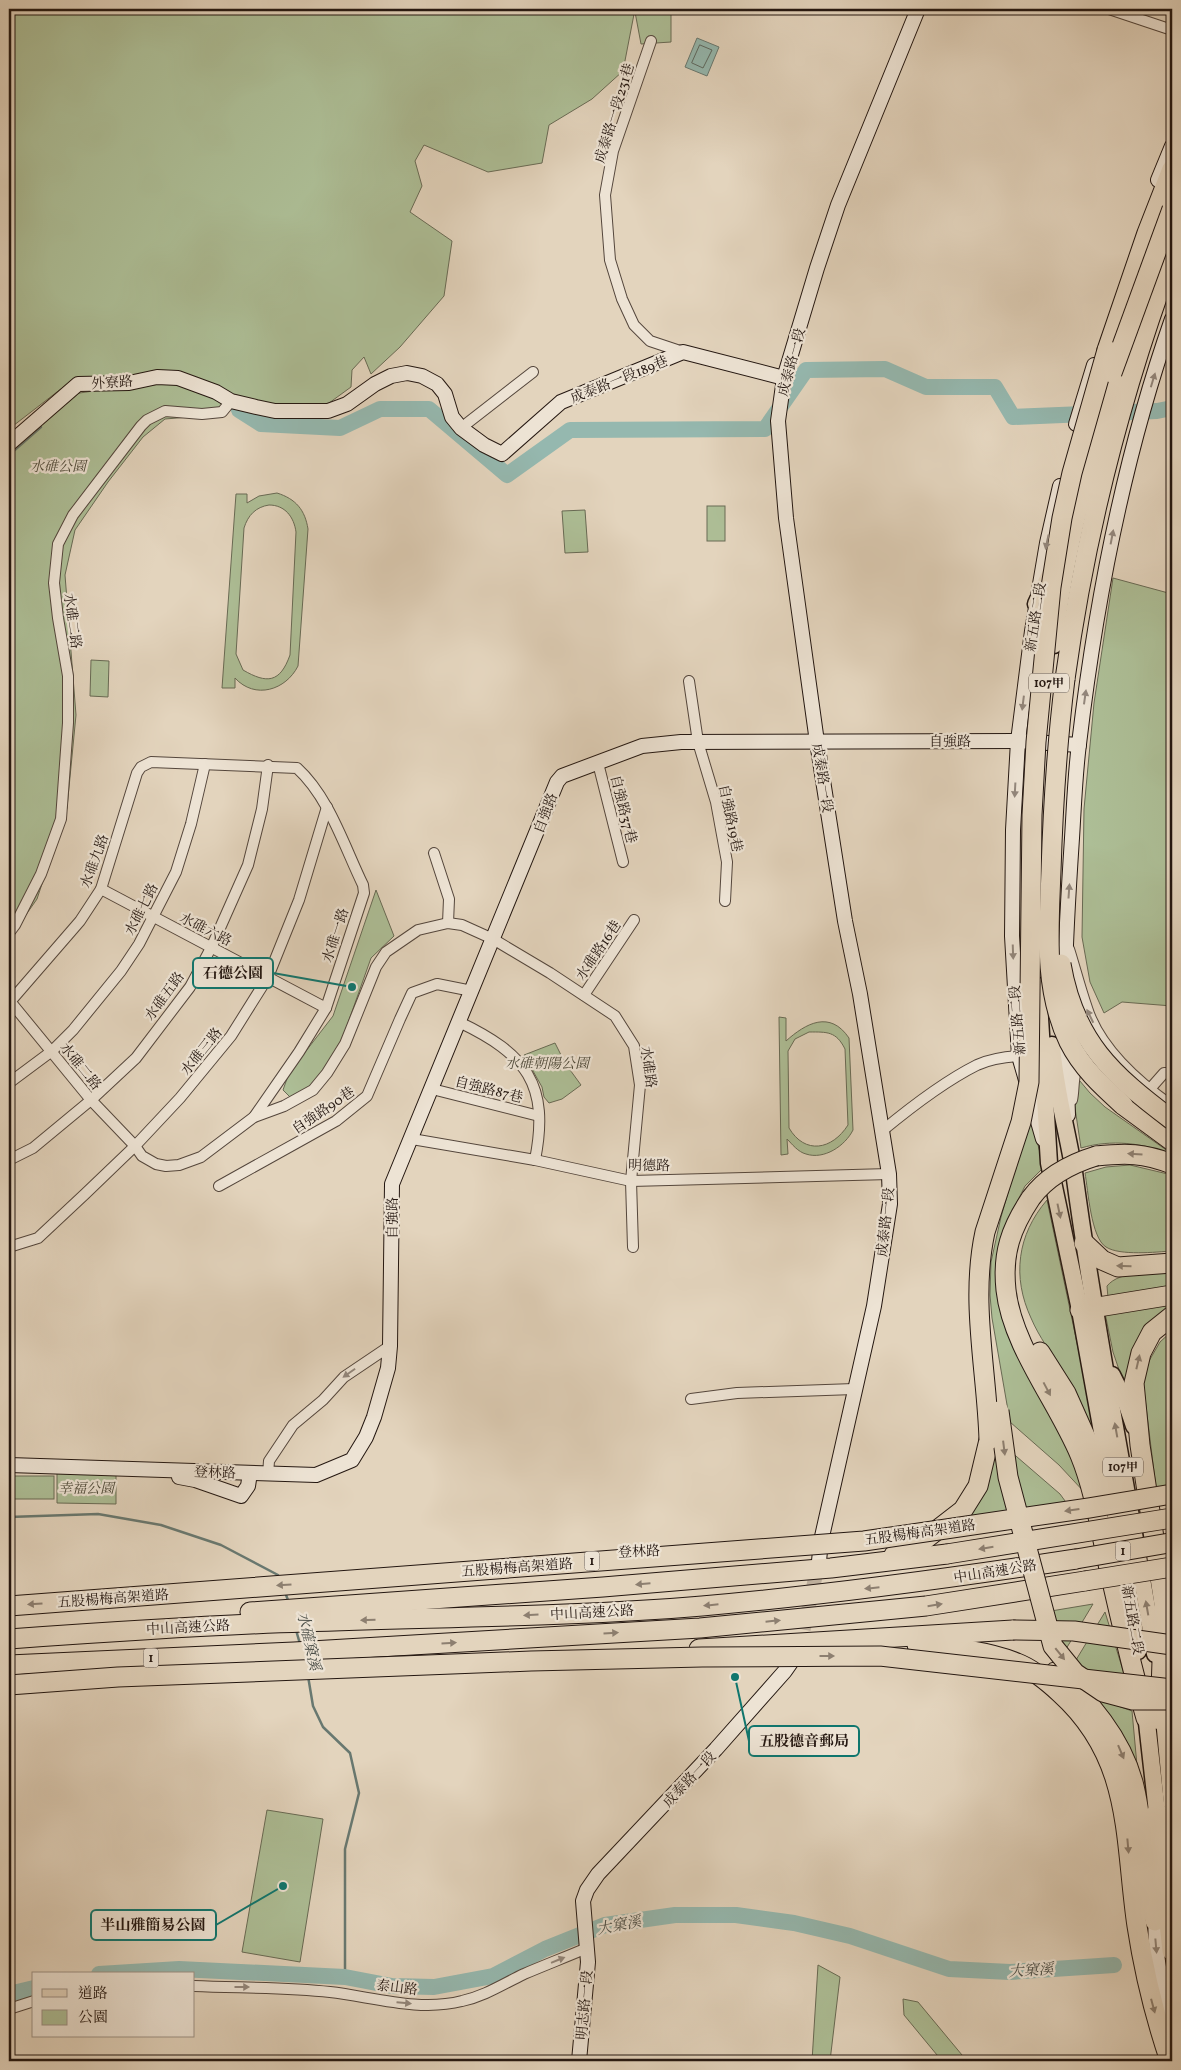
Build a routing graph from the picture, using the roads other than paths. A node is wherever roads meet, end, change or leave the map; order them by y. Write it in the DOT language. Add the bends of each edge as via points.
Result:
graph roads {
  1 [pos="918,9"];
  2 [pos="1109,9"];
  3 [pos="1172,30"];
  4 [pos="652,41"];
  5 [pos="1172,146"];
  6 [pos="1172,169"];
  7 [pos="605,195"];
  8 [pos="1172,210"];
  9 [pos="1172,220"];
  10 [pos="1172,244"];
  11 [pos="1172,256"];
  12 [pos="1172,286"];
  13 [pos="1172,319"];
  14 [pos="683,352"];
  15 [pos="533,372"];
  16 [pos="784,378"];
  17 [pos="231,401"];
  18 [pos="461,428"];
  19 [pos="9,444"];
  20 [pos="1081,506"];
  21 [pos="1036,604"];
  22 [pos="1044,678"];
  23 [pos="1065,679"];
  24 [pos="689,681"];
  25 [pos="1018,741"];
  26 [pos="698,742"];
  27 [pos="817,742"];
  28 [pos="1048,743"];
  29 [pos="1078,745"];
  30 [pos="598,763"];
  31 [pos="205,764"];
  32 [pos="268,765"];
  33 [pos="327,807"];
  34 [pos="434,852"];
  35 [pos="623,862"];
  36 [pos="1051,874"];
  37 [pos="101,889"];
  38 [pos="725,901"];
  39 [pos="153,918"];
  40 [pos="634,920"];
  41 [pos="448,923"];
  42 [pos="9,933"];
  43 [pos="493,939"];
  44 [pos="1066,940"];
  45 [pos="212,946"];
  46 [pos="268,977"];
  47 [pos="472,991"];
  48 [pos="584,995"];
  49 [pos="9,1002"];
  50 [pos="326,1008"];
  51 [pos="459,1022"];
  52 [pos="1030,1039"];
  53 [pos="52,1051"];
  54 [pos="1019,1056"];
  55 [pos="1116,1057"];
  56 [pos="1172,1074"];
  57 [pos="9,1083"];
  58 [pos="432,1089"];
  59 [pos="1149,1090"];
  60 [pos="91,1100"];
  61 [pos="1172,1106"];
  62 [pos="539,1116"];
  63 [pos="1068,1116"];
  64 [pos="254,1117"];
  65 [pos="1172,1120"];
  66 [pos="882,1131"];
  67 [pos="1069,1137"];
  68 [pos="412,1139"];
  69 [pos="1172,1141"];
  70 [pos="135,1146"];
  71 [pos="9,1160"];
  72 [pos="535,1160"];
  73 [pos="1049,1163"];
  74 [pos="1172,1164"];
  75 [pos="889,1174"];
  76 [pos="631,1181"];
  77 [pos="219,1186"];
  78 [pos="1010,1239"];
  79 [pos="1084,1243"];
  80 [pos="633,1246"];
  81 [pos="9,1247"];
  82 [pos="1172,1264"];
  83 [pos="1172,1295"];
  84 [pos="1087,1309"];
  85 [pos="1172,1316"];
  86 [pos="390,1346"];
  87 [pos="1104,1358"];
  88 [pos="854,1389"];
  89 [pos="691,1398"];
  90 [pos="1140,1445"];
  91 [pos="9,1465"];
  92 [pos="134,1469"];
  93 [pos="250,1473"];
  94 [pos="268,1474"];
  95 [pos="1172,1494"];
  96 [pos="1112,1496"];
  97 [pos="1172,1518"];
  98 [pos="821,1540"];
  99 [pos="1171,1543"];
  100 [pos="825,1565"];
  101 [pos="1172,1567"];
  102 [pos="308,1580"];
  103 [pos="9,1606"];
  104 [pos="296,1616"];
  105 [pos="9,1639"];
  106 [pos="838,1641"];
  107 [pos="1172,1645"];
  108 [pos="799,1650"];
  109 [pos="313,1656"];
  110 [pos="294,1657"];
  111 [pos="9,1665"];
  112 [pos="9,1675"];
  113 [pos="9,1685"];
  114 [pos="1168,1693"];
  115 [pos="1146,1718"];
  116 [pos="1169,1720"];
  117 [pos="1164,1809"];
  118 [pos="583,1908"];
  119 [pos="1161,1914"];
  120 [pos="587,1948"];
  121 [pos="1172,1951"];
  122 [pos="195,1986"];
  123 [pos="32,2002"];
  124 [pos="9,2009"];
  125 [pos="1172,2021"];
  126 [pos="579,2061"];
  127 [pos="1170,2061"];
  1 -- 16 [label="main road, 成泰路一段" via="838,205"];
  2 -- 3 [label="street"];
  4 -- 7 [label="street, 成泰路一段231巷" via="613,151"];
  5 -- 21 [label="main road, 新五路二段 / 107甲, one-way" via="1086,387 1060,485"];
  6 -- 22 [label="highway, bridge" via="1107,350 1072,473 1051,587"];
  7 -- 14 [label="street, 成泰路一段189巷" via="610,260 634,325 650,341"];
  8 -- 22 [label="highway, bridge" via="1134,308 1081,474"];
  9 -- 20 [label="main road, 新五路二段 / 107甲" via="1137,310 1106,407"];
  10 -- 28 [label="main road, 新五路二段 / 107甲" via="1116,408 1091,508"];
  11 -- 23 [label="highway" via="1120,410 1092,530"];
  12 -- 23 [label="highway" via="1129,421"];
  29 -- 13 [label="main road, 新五路二段 / 107甲, one-way" via="1099,602 1118,507"];
  14 -- 16 [label="main road, 成泰路一段189巷"];
  14 -- 18 [label="main road, 成泰路一段189巷" via="561,402 502,454"];
  15 -- 18 [label="street"];
  16 -- 27 [label="main road, 成泰路一段" via="778,422 783,480"];
  17 -- 18 [label="main road, 成泰路一段189巷" via="276,411 328,410 347,404 391,376 407,373 437,384"];
  17 -- 19 [label="main road, 外寮路" via="178,378 78,384"];
  17 -- 42 [label="street, 水碓二路" via="222,412 165,412 147,420 63,532 58,544 54,583 68,676 61,819 41,874"];
  20 -- 21 [label="main road"];
  20 -- 28 [label="main road, 新五路二段 / 107甲" via="1062,589"];
  21 -- 25 [label="main road, 新五路二段 / 107甲, one-way"];
  22 -- 52 [label="highway, bridge" via="1032,815"];
  23 -- 36 [label="highway, bridge"];
  24 -- 26 [label="street, 自強路19巷"];
  25 -- 27 [label="main road, 自強路"];
  25 -- 28 [label="main road, 自強路"];
  25 -- 54 [label="main road, 新五路二段 / 107甲, one-way" via="1012,936"];
  26 -- 27 [label="main road, 自強路"];
  26 -- 30 [label="main road, 自強路" via="642,746"];
  26 -- 38 [label="street, 自強路19巷" via="716,802 727,862"];
  27 -- 66 [label="main road, 成泰路一段"];
  28 -- 29 [label="main road, 自強路"];
  28 -- 67 [label="main road, 新五路二段 / 107甲" via="1048,973 1052,1049 1058,1100"];
  28 -- 73 [label="main road, 新五路二段 / 107甲" via="1037,824 1037,973"];
  44 -- 29 [label="main road, 新五路二段 / 107甲, one-way"];
  30 -- 35 [label="street, 自強路37巷"];
  30 -- 43 [label="main road, 自強路" via="562,776 556,782"];
  31 -- 32 [label="street"];
  31 -- 37 [label="street, 水碓九路" via="151,762 141,767"];
  31 -- 39 [label="street, 水碓七路" via="176,872"];
  32 -- 33 [label="street, 水碓一路" via="297,768 306,775"];
  32 -- 45 [label="street, 水碓五路" via="262,809 248,865"];
  33 -- 46 [label="street, 水碓三路" via="299,900"];
  33 -- 50 [label="street, 水碓一路" via="364,893"];
  34 -- 41 [label="street" via="449,899"];
  36 -- 65 [label="highway, bridge" via="1055,932 1064,985 1080,1026 1114,1073 1137,1095"];
  36 -- 69 [label="highway, bridge" via="1048,917 1052,990 1069,1042 1082,1065 1102,1086"];
  37 -- 39 [label="street, 水碓六路"];
  37 -- 49 [label="street, 水碓九路" via="80,921"];
  39 -- 45 [label="street, 水碓六路"];
  39 -- 53 [label="street, 水碓七路" via="121,971"];
  40 -- 48 [label="street, 水碓路16巷"];
  41 -- 43 [label="street, 水碓一路" via="462,925"];
  41 -- 64 [label="street, 水碓一路" via="418,930 386,952 376,967 345,1044 327,1073 313,1090"];
  43 -- 47 [label="main road, 自強路"];
  43 -- 48 [label="street, 水碓路"];
  55 -- 44 [label="street, one-way" via="1087,1009"];
  44 -- 63 [label="main road, 新五路二段 / 107甲"];
  45 -- 46 [label="street, 水碓六路"];
  45 -- 60 [label="street, 水碓五路" via="190,986 136,1058"];
  46 -- 50 [label="street, 水碓六路"];
  46 -- 70 [label="street, 水碓三路" via="231,1036"];
  47 -- 51 [label="main road, 自強路"];
  47 -- 77 [label="street, 自強路90巷" via="437,984 412,993 367,1096 336,1121"];
  48 -- 76 [label="street, 水碓路" via="615,1016 634,1046 640,1085"];
  49 -- 53 [label="street, 水碓二路"];
  50 -- 64 [label="street, 水碓一路"];
  51 -- 58 [label="main road, 自強路"];
  51 -- 62 [label="street" via="497,1043 524,1067 532,1082"];
  52 -- 100 [label="highway, bridge" via="1029,1082 1023,1112 981,1250 979,1328 989,1440 978,1486 963,1510 946,1525 900,1554 864,1563"];
  52 -- 114 [label="highway, one-way, bridge" via="1034,1082 1015,1160 988,1247 986,1301 1008,1477 1053,1646 1075,1673 1103,1692 1132,1700"];
  53 -- 57 [label="street, 水碓七路"];
  53 -- 60 [label="street, 水碓二路"];
  54 -- 66 [label="street" via="978,1064 918,1102"];
  54 -- 73 [label="main road, 新五路二段 / 107甲"];
  55 -- 59 [label="street"];
  55 -- 63 [label="street" via="1093,1057 1080,1063"];
  56 -- 59 [label="street" via="1164,1073"];
  58 -- 62 [label="street, 自強路87巷"];
  58 -- 68 [label="main road, 自強路"];
  59 -- 61 [label="street"];
  60 -- 70 [label="street, 水碓二路"];
  60 -- 71 [label="street, 水碓五路" via="32,1148"];
  62 -- 72 [label="street"];
  63 -- 67 [label="main road, 新五路二段 / 107甲"];
  64 -- 70 [label="street, 水碓一路" via="201,1157 179,1165 156,1164 142,1156"];
  66 -- 75 [label="main road, 成泰路一段"];
  67 -- 79 [label="main road, 新五路二段 / 107甲"];
  68 -- 72 [label="street, 明德路"];
  68 -- 86 [label="main road, 自強路" via="392,1184"];
  70 -- 81 [label="street, 水碓三路" via="38,1238"];
  72 -- 76 [label="street, 明德路"];
  73 -- 84 [label="main road, 新五路二段 / 107甲, one-way"];
  74 -- 78 [label="highway, one-way, bridge" via="1150,1155 1129,1153 1074,1162 1039,1186 1013,1227"];
  75 -- 76 [label="street, 明德路"];
  75 -- 88 [label="main road, 成泰路一段" via="890,1204 874,1306"];
  76 -- 80 [label="street, 水碓路"];
  78 -- 96 [label="highway" via="1016,1302 1023,1325 1066,1393"];
  78 -- 115 [label="highway, one-way" via="1005,1260 1010,1311 1021,1340 1080,1455 1096,1508 1130,1662"];
  82 -- 79 [label="highway, one-way" via="1118,1267 1102,1260"];
  79 -- 84 [label="main road, 新五路二段 / 107甲"];
  83 -- 84 [label="highway"];
  84 -- 87 [label="main road, 新五路二段 / 107甲"];
  84 -- 96 [label="main road, 新五路二段 / 107甲"];
  90 -- 85 [label="highway, one-way" via="1134,1383 1141,1353 1152,1332"];
  86 -- 94 [label="street, one-way" via="344,1377 323,1400 293,1424 269,1461"];
  86 -- 94 [label="main road, 自強路" via="388,1368 374,1418 352,1460 316,1475"];
  87 -- 90 [label="main road" via="1127,1405"];
  114 -- 87 [label="main road, 新五路二段 / 107甲, one-way"];
  88 -- 89 [label="street"];
  88 -- 98 [label="main road, 成泰路一段"];
  90 -- 114 [label="highway" via="1164,1604"];
  91 -- 92 [label="main road, 登林路"];
  92 -- 93 [label="main road, 登林路"];
  92 -- 93 [label="main road, 登林路" via="195,1480 241,1496 248,1486"];
  93 -- 94 [label="main road, 自強路"];
  95 -- 103 [label="highway, 五股楊梅高架道路 / 1, one-way, bridge" via="864,1541"];
  96 -- 115 [label="main road, 新五路二段 / 107甲"];
  97 -- 100 [label="highway, one-way, bridge" via="948,1554"];
  98 -- 100 [label="main road, 成泰路一段"];
  98 -- 102 [label="street, 登林路" via="531,1557 478,1566"];
  99 -- 104 [label="highway, 中山高速公路 / 1, one-way, bridge" via="928,1582 701,1606 462,1618"];
  100 -- 104 [label="highway, one-way"];
  109 -- 101 [label="highway, 中山高速公路 / 1, one-way, bridge" via="710,1627 926,1606"];
  104 -- 105 [label="highway, 中山高速公路 / 1"];
  106 -- 107 [label="highway, bridge" via="1013,1630 1074,1631"];
  106 -- 109 [label="highway" via="653,1651"];
  106 -- 119 [label="highway, one-way" via="992,1644 1021,1652 1072,1685 1116,1740 1132,1781 1140,1817 1146,1874"];
  106 -- 127 [label="highway, one-way" via="958,1649 991,1654 1019,1663 1070,1702 1090,1726 1104,1747 1122,1798 1136,1918 1148,1986"];
  108 -- 118 [label="main road, 成泰路一段" via="785,1671 716,1749 598,1874 587,1890"];
  109 -- 110 [label="highway, 中山高速公路 / 1"];
  110 -- 111 [label="highway, 中山高速公路 / 1"];
  110 -- 112 [label="highway"];
  113 -- 114 [label="highway, 1, one-way, bridge" via="118,1677 521,1662 880,1656"];
  114 -- 116 [label="main road, 新五路二段 / 107甲"];
  115 -- 116 [label="highway"];
  115 -- 117 [label="main road, 新五路二段 / 107甲"];
  116 -- 117 [label="main road, 新五路二段 / 107甲"];
  117 -- 119 [label="highway"];
  118 -- 120 [label="main road, 明志路一段"];
  119 -- 121 [label="highway"];
  119 -- 125 [label="main road, one-way" via="1159,1970"];
  122 -- 120 [label="street, 泰山路, one-way" via="281,1988 399,2003 441,2004 487,1993"];
  120 -- 126 [label="main road, 明志路一段"];
  123 -- 124 [label="street"];
}
